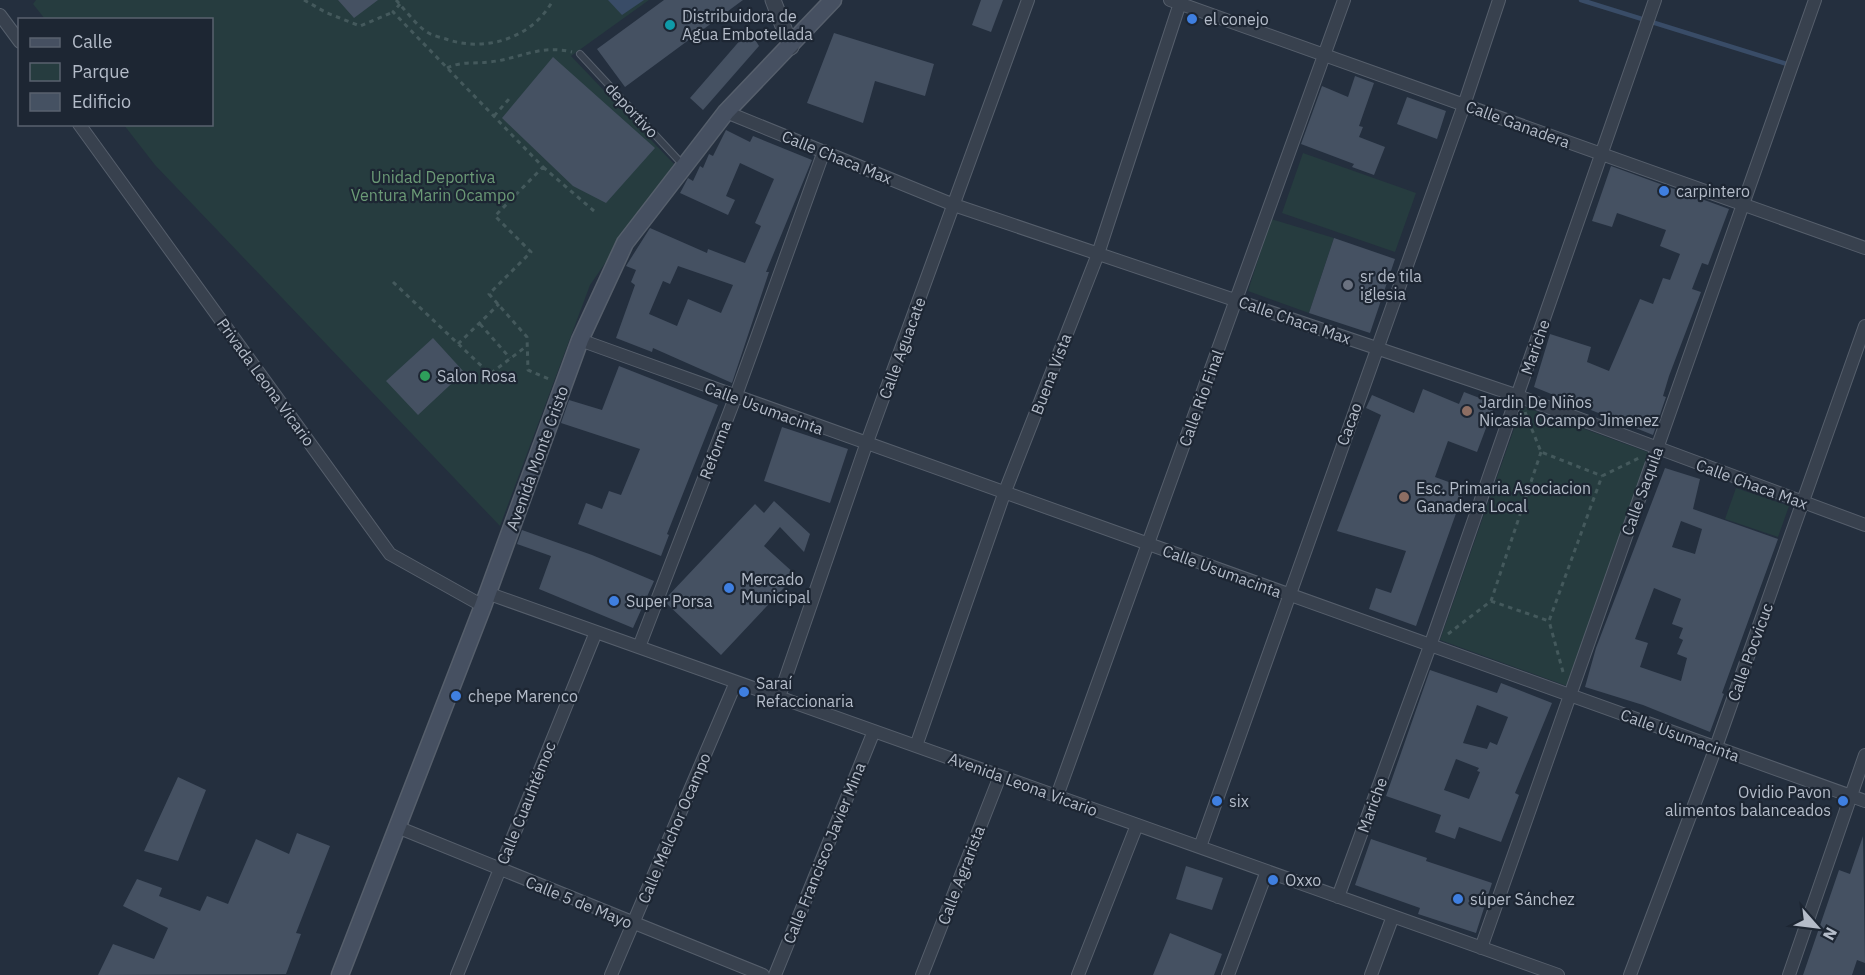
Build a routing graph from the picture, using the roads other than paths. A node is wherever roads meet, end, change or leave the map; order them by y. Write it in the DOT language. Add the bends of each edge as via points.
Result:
graph roads {
  1 [pos="773,0"];
  2 [pos="833,0"];
  3 [pos="1028,0"];
  4 [pos="1344,0"];
  5 [pos="1499,0"];
  6 [pos="1655,0"];
  7 [pos="1815,0"];
  8 [pos="1177,1"];
  9 [pos="0,15"];
  10 [pos="18,39"];
  11 [pos="790,47"];
  12 [pos="580,54"];
  13 [pos="1325,55"];
  14 [pos="1464,105"];
  15 [pos="726,112"];
  16 [pos="80,126"];
  17 [pos="824,151"];
  18 [pos="1603,154"];
  19 [pos="684,166"];
  20 [pos="954,205"];
  21 [pos="1744,205"];
  22 [pos="1865,248"];
  23 [pos="1098,254"];
  24 [pos="1236,301"];
  25 [pos="1865,326"];
  26 [pos="580,340"];
  27 [pos="1376,348"];
  28 [pos="1518,396"];
  29 [pos="735,398"];
  30 [pos="866,445"];
  31 [pos="1657,449"];
  32 [pos="1004,494"];
  33 [pos="1803,502"];
  34 [pos="1865,525"];
  35 [pos="1148,545"];
  36 [pos="1287,595"];
  37 [pos="485,599"];
  38 [pos="596,632"];
  39 [pos="1430,646"];
  40 [pos="639,647"];
  41 [pos="736,682"];
  42 [pos="1570,696"];
  43 [pos="779,697"];
  44 [pos="874,731"];
  45 [pos="916,746"];
  46 [pos="1716,747"];
  47 [pos="1865,755"];
  48 [pos="1000,776"];
  49 [pos="1057,796"];
  50 [pos="1851,796"];
  51 [pos="1865,801"];
  52 [pos="1137,825"];
  53 [pos="397,827"];
  54 [pos="1200,847"];
  55 [pos="498,870"];
  56 [pos="1267,871"];
  57 [pos="1338,897"];
  58 [pos="1393,916"];
  59 [pos="633,923"];
  60 [pos="1481,948"];
  61 [pos="1526,970"];
  62 [pos="340,975"];
  63 [pos="458,975"];
  64 [pos="611,975"];
  65 [pos="763,975"];
  66 [pos="775,975"];
  67 [pos="922,975"];
  68 [pos="1078,975"];
  69 [pos="1228,975"];
  70 [pos="1371,975"];
  71 [pos="1558,975"];
  72 [pos="1630,975"];
  73 [pos="1789,975"];
  1 -- 11 [label="street"];
  2 -- 11 [label="main road, Avenida Monte Cristo"];
  3 -- 20 [label="street, Calle Aguacate"];
  4 -- 13 [label="street, Calle Río Final"];
  5 -- 14 [label="street, Cacao"];
  6 -- 18 [label="street, Mariche"];
  7 -- 21 [label="street, Calle Saquila"];
  8 -- 13 [label="street, Calle Ganadera"];
  8 -- 23 [label="street, Buena Vista"];
  9 -- 10 [label="street"];
  11 -- 15 [label="main road, Avenida Monte Cristo"];
  12 -- 19 [label="lane, deportivo"];
  13 -- 14 [label="street, Calle Ganadera"];
  13 -- 24 [label="street, Calle Río Final"];
  14 -- 18 [label="street, Calle Ganadera"];
  14 -- 27 [label="street, Cacao"];
  15 -- 17 [label="street, Calle Chaca Max"];
  15 -- 19 [label="main road, Avenida Monte Cristo"];
  16 -- 37 [label="street, Privada Leona Vicario" via="390,554"];
  17 -- 20 [label="street, Calle Chaca Max"];
  17 -- 29 [label="street, Reforma"];
  18 -- 21 [label="street, Calle Ganadera"];
  18 -- 28 [label="street, Mariche"];
  19 -- 26 [label="main road, Avenida Monte Cristo" via="625,243"];
  20 -- 23 [label="street, Calle Chaca Max"];
  20 -- 30 [label="street, Calle Aguacate"];
  21 -- 22 [label="street, Calle Ganadera"];
  21 -- 31 [label="street, Calle Saquila"];
  23 -- 24 [label="street, Calle Chaca Max"];
  23 -- 32 [label="street, Buena Vista"];
  24 -- 27 [label="street, Calle Chaca Max"];
  24 -- 35 [label="street, Calle Río Final"];
  25 -- 33 [label="street, Calle Pocvicuc"];
  26 -- 29 [label="street, Calle Usumacinta"];
  26 -- 37 [label="main road, Avenida Monte Cristo"];
  27 -- 28 [label="street, Calle Chaca Max"];
  27 -- 36 [label="street, Cacao"];
  28 -- 31 [label="street, Calle Chaca Max"];
  28 -- 39 [label="street, Mariche"];
  29 -- 30 [label="street, Calle Usumacinta"];
  29 -- 40 [label="street, Reforma"];
  30 -- 32 [label="street, Calle Usumacinta"];
  30 -- 43 [label="street, Calle Aguacate"];
  31 -- 33 [label="street, Calle Chaca Max"];
  31 -- 42 [label="street, Calle Saquila"];
  32 -- 35 [label="street, Calle Usumacinta"];
  32 -- 45 [label="street, Buena Vista"];
  33 -- 34 [label="street, Calle Chaca Max"];
  33 -- 46 [label="street, Calle Pocvicuc"];
  35 -- 36 [label="street, Calle Usumacinta"];
  35 -- 49 [label="street, Calle Río Final"];
  36 -- 39 [label="street, Calle Usumacinta"];
  36 -- 54 [label="street, Cacao"];
  37 -- 38 [label="street, Avenida Leona Vicario"];
  37 -- 53 [label="main road, Avenida Monte Cristo"];
  38 -- 40 [label="street, Avenida Leona Vicario"];
  38 -- 55 [label="street, Calle Cuauhtémoc"];
  39 -- 42 [label="street, Calle Usumacinta"];
  39 -- 57 [label="street, Mariche"];
  40 -- 41 [label="street, Avenida Leona Vicario"];
  41 -- 43 [label="street, Avenida Leona Vicario"];
  41 -- 59 [label="street, Calle Melchor Ocampo"];
  42 -- 46 [label="street, Calle Usumacinta"];
  42 -- 60 [label="street, Calle Saquila"];
  43 -- 44 [label="street, Avenida Leona Vicario"];
  44 -- 45 [label="street, Avenida Leona Vicario"];
  44 -- 66 [label="street, Calle Francisco Javier Mina"];
  45 -- 48 [label="street, Avenida Leona Vicario"];
  46 -- 50 [label="street, Calle Usumacinta"];
  46 -- 72 [label="street, Calle Pocvicuc"];
  47 -- 50 [label="street"];
  48 -- 49 [label="street, Avenida Leona Vicario"];
  48 -- 67 [label="street, Calle Agrarista"];
  49 -- 52 [label="street, Avenida Leona Vicario"];
  50 -- 51 [label="street, Calle Usumacinta"];
  50 -- 73 [label="street"];
  52 -- 54 [label="street, Avenida Leona Vicario"];
  52 -- 68 [label="street"];
  53 -- 55 [label="street, Calle 5 de Mayo"];
  53 -- 62 [label="main road, Avenida Monte Cristo"];
  54 -- 56 [label="street, Avenida Leona Vicario"];
  55 -- 59 [label="street, Calle 5 de Mayo"];
  55 -- 63 [label="street, Calle Cuauhtémoc"];
  56 -- 57 [label="street, Avenida Leona Vicario"];
  56 -- 69 [label="street"];
  57 -- 58 [label="street, Avenida Leona Vicario"];
  58 -- 60 [label="street, Avenida Leona Vicario"];
  58 -- 70 [label="street"];
  59 -- 64 [label="street, Calle Melchor Ocampo"];
  59 -- 65 [label="street, Calle 5 de Mayo"];
  60 -- 61 [label="street, Avenida Leona Vicario"];
  61 -- 71 [label="street, Avenida Leona Vicario"];
}
